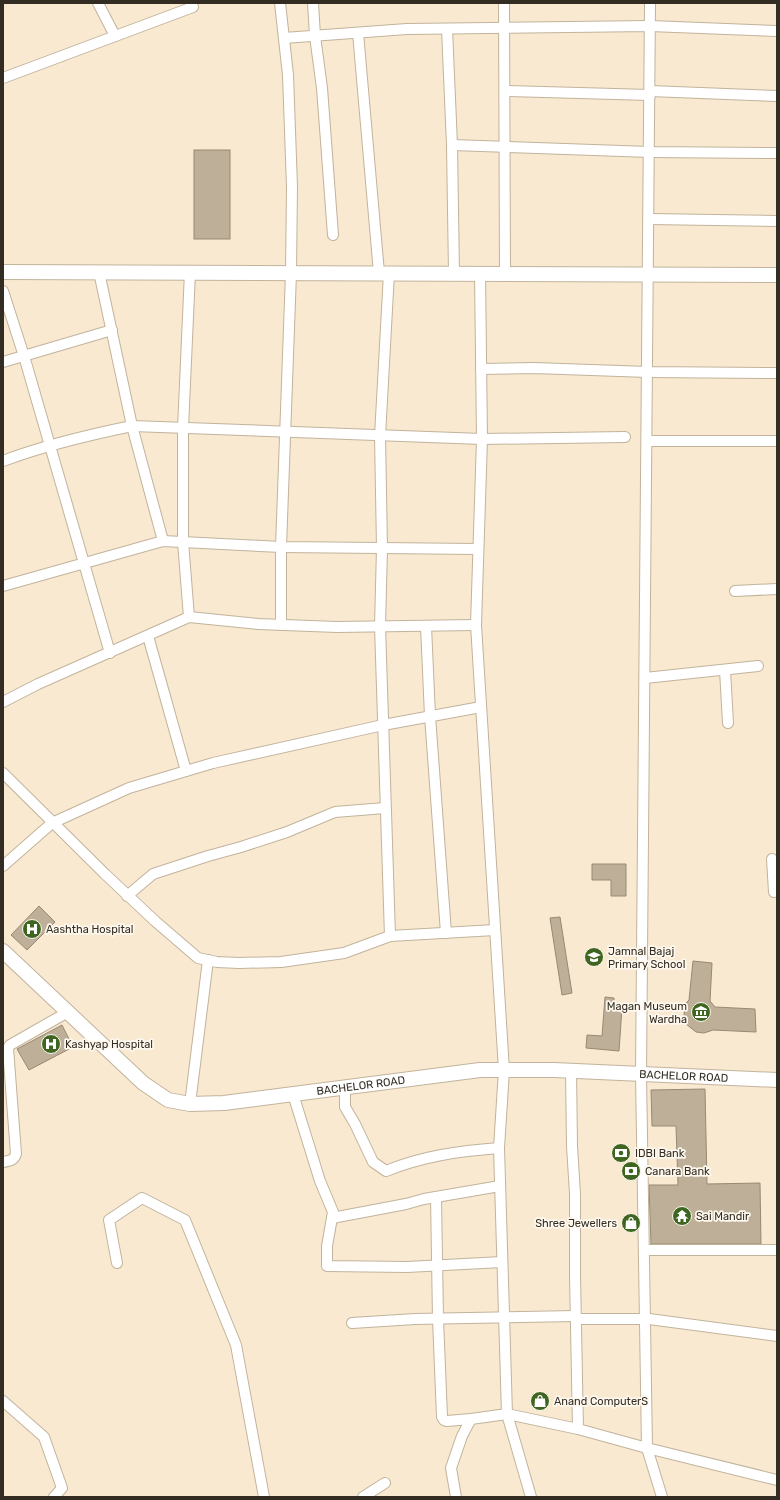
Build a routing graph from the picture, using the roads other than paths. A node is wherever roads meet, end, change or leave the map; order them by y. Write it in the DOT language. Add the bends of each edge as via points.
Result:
graph roads {
  1 [pos="98,3"];
  2 [pos="191,3"];
  3 [pos="280,3"];
  4 [pos="313,3"];
  5 [pos="504,3"];
  6 [pos="650,3"];
  7 [pos="650,26"];
  8 [pos="504,28"];
  9 [pos="447,29"];
  10 [pos="777,31"];
  11 [pos="358,33"];
  12 [pos="115,36"];
  13 [pos="315,36"];
  14 [pos="284,38"];
  15 [pos="3,78"];
  16 [pos="505,91"];
  17 [pos="650,93"];
  18 [pos="777,96"];
  19 [pos="452,145"];
  20 [pos="505,148"];
  21 [pos="650,152"];
  22 [pos="777,153"];
  23 [pos="649,219"];
  24 [pos="777,221"];
  25 [pos="333,235"];
  26 [pos="3,272"];
  27 [pos="100,272"];
  28 [pos="190,272"];
  29 [pos="291,273"];
  30 [pos="384,273"];
  31 [pos="454,273"];
  32 [pos="480,273"];
  33 [pos="505,273"];
  34 [pos="649,274"];
  35 [pos="777,275"];
  36 [pos="3,291"];
  37 [pos="112,330"];
  38 [pos="24,356"];
  39 [pos="3,362"];
  40 [pos="481,369"];
  41 [pos="648,372"];
  42 [pos="777,373"];
  43 [pos="132,426"];
  44 [pos="183,428"];
  45 [pos="284,432"];
  46 [pos="380,436"];
  47 [pos="625,437"];
  48 [pos="482,439"];
  49 [pos="647,441"];
  50 [pos="777,441"];
  51 [pos="50,445"];
  52 [pos="3,461"];
  53 [pos="163,541"];
  54 [pos="183,542"];
  55 [pos="280,547"];
  56 [pos="382,548"];
  57 [pos="478,549"];
  58 [pos="84,564"];
  59 [pos="3,586"];
  60 [pos="777,589"];
  61 [pos="735,591"];
  62 [pos="189,617"];
  63 [pos="281,625"];
  64 [pos="476,625"];
  65 [pos="380,626"];
  66 [pos="426,626"];
  67 [pos="148,636"];
  68 [pos="110,653"];
  69 [pos="758,666"];
  70 [pos="725,670"];
  71 [pos="645,678"];
  72 [pos="3,702"];
  73 [pos="481,707"];
  74 [pos="430,716"];
  75 [pos="728,723"];
  76 [pos="383,725"];
  77 [pos="186,771"];
  78 [pos="3,773"];
  79 [pos="385,808"];
  80 [pos="52,823"];
  81 [pos="772,859"];
  82 [pos="3,866"];
  83 [pos="777,891"];
  84 [pos="127,896"];
  85 [pos="495,930"];
  86 [pos="446,933"];
  87 [pos="390,936"];
  88 [pos="3,951"];
  89 [pos="208,960"];
  90 [pos="68,1012"];
  91 [pos="504,1070"];
  92 [pos="571,1070"];
  93 [pos="641,1074"];
  94 [pos="777,1080"];
  95 [pos="345,1087"];
  96 [pos="293,1094"];
  97 [pos="190,1104"];
  98 [pos="499,1148"];
  99 [pos="3,1162"];
  100 [pos="500,1186"];
  101 [pos="436,1197"];
  102 [pos="332,1218"];
  103 [pos="644,1250"];
  104 [pos="777,1250"];
  105 [pos="502,1262"];
  106 [pos="117,1263"];
  107 [pos="438,1266"];
  108 [pos="504,1317"];
  109 [pos="576,1318"];
  110 [pos="438,1319"];
  111 [pos="645,1319"];
  112 [pos="352,1323"];
  113 [pos="777,1336"];
  114 [pos="3,1401"];
  115 [pos="508,1414"];
  116 [pos="471,1419"];
  117 [pos="578,1429"];
  118 [pos="647,1448"];
  119 [pos="777,1480"];
  120 [pos="384,1483"];
  121 [pos="54,1497"];
  122 [pos="264,1497"];
  123 [pos="363,1497"];
  124 [pos="456,1497"];
  125 [pos="531,1497"];
  126 [pos="662,1497"];
  1 -- 12 [label="street"];
  2 -- 12 [label="street" via="193,7"];
  3 -- 14 [label="street"];
  4 -- 13 [label="street"];
  5 -- 8 [label="street"];
  6 -- 7 [label="street"];
  7 -- 8 [label="street"];
  7 -- 10 [label="street"];
  7 -- 17 [label="street"];
  8 -- 9 [label="street"];
  8 -- 16 [label="street"];
  9 -- 11 [label="street"];
  9 -- 19 [label="street"];
  11 -- 13 [label="street"];
  11 -- 30 [label="street"];
  12 -- 15 [label="street"];
  13 -- 14 [label="street"];
  13 -- 25 [label="street" via="322,88"];
  14 -- 29 [label="street" via="292,187"];
  16 -- 17 [label="street"];
  16 -- 20 [label="street"];
  17 -- 18 [label="street"];
  17 -- 21 [label="street"];
  19 -- 20 [label="street"];
  19 -- 31 [label="street"];
  20 -- 21 [label="street"];
  20 -- 33 [label="street"];
  21 -- 22 [label="street"];
  21 -- 23 [label="street"];
  23 -- 24 [label="street"];
  23 -- 34 [label="street"];
  26 -- 27 [label="main road"];
  27 -- 28 [label="main road"];
  27 -- 37 [label="street"];
  28 -- 29 [label="main road"];
  28 -- 44 [label="street"];
  29 -- 30 [label="main road"];
  29 -- 45 [label="street"];
  30 -- 31 [label="main road"];
  30 -- 46 [label="street"];
  31 -- 32 [label="main road"];
  32 -- 33 [label="main road"];
  32 -- 40 [label="street"];
  33 -- 34 [label="main road"];
  34 -- 35 [label="main road"];
  34 -- 41 [label="street"];
  36 -- 38 [label="street"];
  37 -- 38 [label="street"];
  37 -- 43 [label="street"];
  38 -- 39 [label="street"];
  38 -- 51 [label="street"];
  40 -- 41 [label="street"];
  40 -- 48 [label="street"];
  41 -- 42 [label="street"];
  41 -- 49 [label="street"];
  43 -- 44 [label="street"];
  43 -- 51 [label="street"];
  43 -- 53 [label="street"];
  44 -- 45 [label="street"];
  44 -- 54 [label="street"];
  45 -- 46 [label="street"];
  45 -- 55 [label="street"];
  46 -- 48 [label="street"];
  46 -- 56 [label="street"];
  47 -- 48 [label="street"];
  48 -- 57 [label="street"];
  49 -- 50 [label="street"];
  49 -- 71 [label="street"];
  51 -- 52 [label="street"];
  51 -- 58 [label="street"];
  53 -- 54 [label="street"];
  53 -- 58 [label="street"];
  54 -- 55 [label="street"];
  54 -- 62 [label="street"];
  55 -- 56 [label="street"];
  55 -- 63 [label="street"];
  56 -- 57 [label="street"];
  56 -- 65 [label="street"];
  57 -- 64 [label="street"];
  58 -- 59 [label="street"];
  58 -- 68 [label="street"];
  60 -- 61 [label="street"];
  62 -- 63 [label="street"];
  62 -- 67 [label="street"];
  63 -- 65 [label="street"];
  64 -- 66 [label="street"];
  64 -- 73 [label="street"];
  65 -- 66 [label="street"];
  65 -- 76 [label="street"];
  66 -- 74 [label="street"];
  67 -- 68 [label="street"];
  67 -- 77 [label="street"];
  68 -- 72 [label="street"];
  69 -- 70 [label="street"];
  70 -- 71 [label="street"];
  70 -- 75 [label="street"];
  71 -- 93 [label="street"];
  73 -- 74 [label="street"];
  73 -- 85 [label="street"];
  74 -- 76 [label="street"];
  74 -- 86 [label="street"];
  76 -- 77 [label="street"];
  76 -- 79 [label="street"];
  77 -- 80 [label="street" via="129,788"];
  78 -- 80 [label="street"];
  79 -- 84 [label="street" via="335,812 287,832 153,874"];
  79 -- 87 [label="street"];
  80 -- 82 [label="street"];
  80 -- 84 [label="street"];
  81 -- 83 [label="street" via="774,892"];
  84 -- 89 [label="street" via="198,958"];
  85 -- 86 [label="street"];
  85 -- 91 [label="street"];
  86 -- 87 [label="street"];
  87 -- 89 [label="street" via="344,953 281,962 240,963"];
  88 -- 90 [label="main road, BACHELOR ROAD"];
  89 -- 97 [label="street"];
  90 -- 97 [label="main road, BACHELOR ROAD" via="143,1083 168,1100"];
  90 -- 99 [label="street" via="8,1048 16,1154 11,1161"];
  91 -- 92 [label="main road, BACHELOR ROAD"];
  91 -- 95 [label="main road, BACHELOR ROAD" via="480,1070"];
  91 -- 98 [label="street"];
  92 -- 93 [label="main road, BACHELOR ROAD"];
  92 -- 109 [label="street"];
  93 -- 94 [label="main road, BACHELOR ROAD"];
  93 -- 103 [label="street"];
  95 -- 96 [label="main road, BACHELOR ROAD"];
  95 -- 98 [label="street" via="345,1107 373,1162 386,1171 434,1156"];
  96 -- 97 [label="main road, BACHELOR ROAD" via="224,1103"];
  96 -- 102 [label="street" via="320,1181 333,1212"];
  98 -- 100 [label="street"];
  100 -- 101 [label="street"];
  100 -- 105 [label="street"];
  101 -- 102 [label="street"];
  101 -- 107 [label="street"];
  102 -- 107 [label="street" via="327,1246 327,1266"];
  103 -- 104 [label="street"];
  103 -- 111 [label="street"];
  105 -- 107 [label="street"];
  105 -- 108 [label="street"];
  106 -- 122 [label="street" via="109,1220 142,1198 185,1220 236,1345"];
  107 -- 110 [label="street"];
  108 -- 109 [label="street"];
  108 -- 110 [label="street"];
  108 -- 115 [label="street"];
  109 -- 111 [label="street"];
  109 -- 117 [label="street"];
  110 -- 112 [label="street"];
  110 -- 116 [label="street" via="442,1417 447,1422"];
  111 -- 113 [label="street"];
  111 -- 118 [label="street"];
  114 -- 121 [label="street" via="44,1437 62,1488"];
  115 -- 116 [label="street"];
  115 -- 117 [label="street"];
  115 -- 125 [label="street"];
  116 -- 124 [label="street" via="451,1468"];
  117 -- 118 [label="street"];
  118 -- 119 [label="street"];
  118 -- 126 [label="street"];
  120 -- 123 [label="street"];
}
